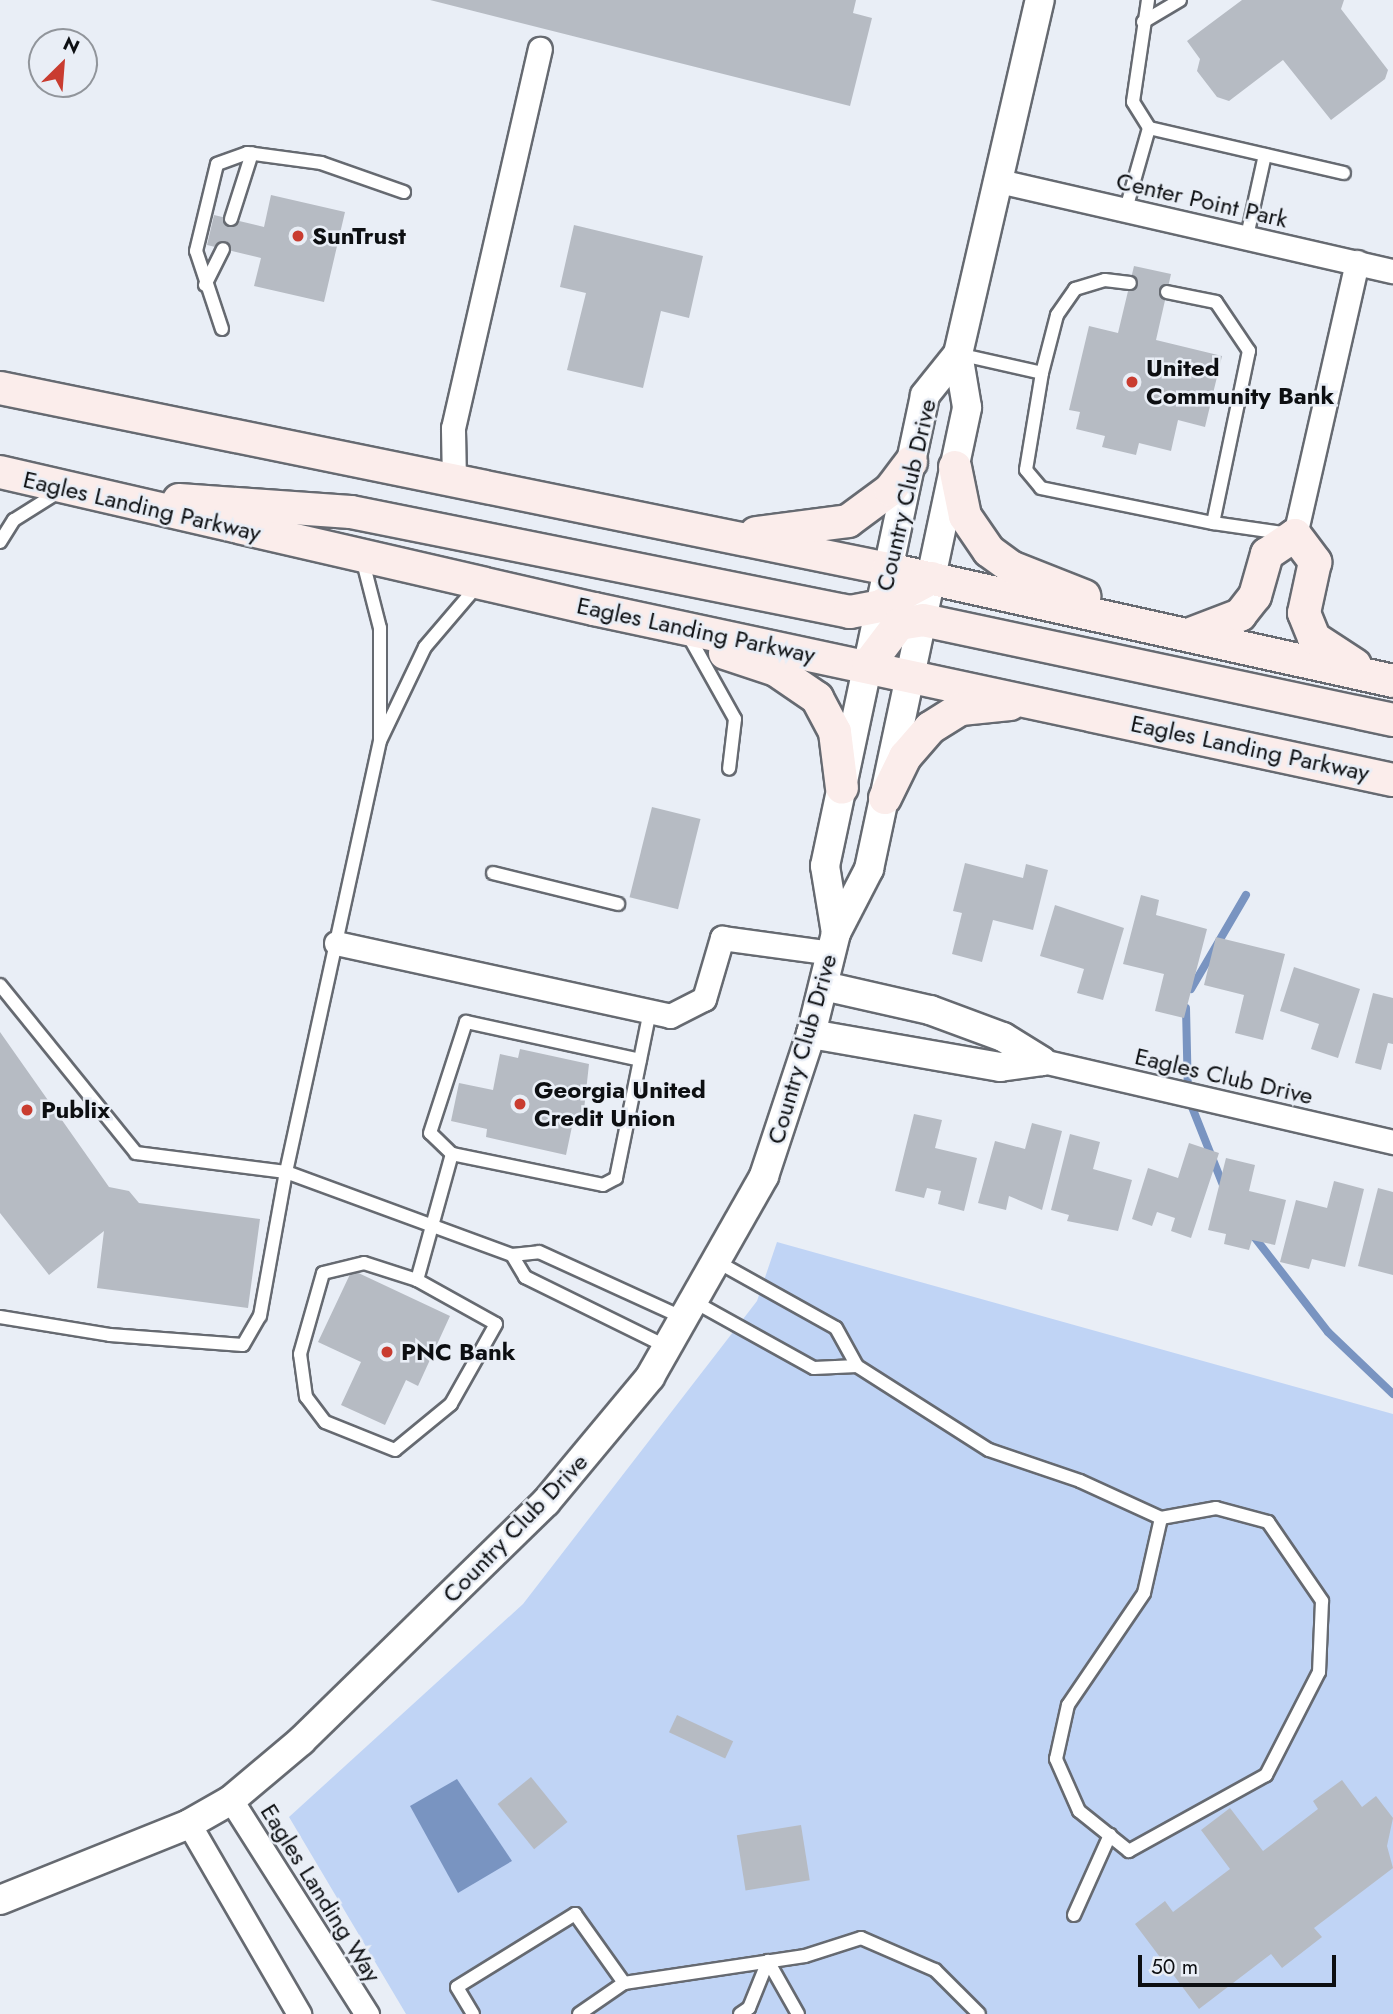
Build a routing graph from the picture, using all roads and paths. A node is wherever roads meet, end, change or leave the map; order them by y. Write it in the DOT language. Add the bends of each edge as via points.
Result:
graph roads {
  1 [pos="1040,0"];
  2 [pos="1148,0"];
  3 [pos="1180,0"];
  4 [pos="1143,22"];
  5 [pos="540,49"];
  6 [pos="1149,128"];
  7 [pos="252,153"];
  8 [pos="1265,155"];
  9 [pos="1344,173"];
  10 [pos="999,181"];
  11 [pos="404,192"];
  12 [pos="1126,209"];
  13 [pos="231,219"];
  14 [pos="1247,236"];
  15 [pos="223,249"];
  16 [pos="1357,262"];
  17 [pos="1393,271"];
  18 [pos="1130,283"];
  19 [pos="205,285"];
  20 [pos="1167,292"];
  21 [pos="222,330"];
  22 [pos="958,354"];
  23 [pos="1042,373"];
  24 [pos="0,388"];
  25 [pos="911,462"];
  26 [pos="955,467"];
  27 [pos="0,472"];
  28 [pos="454,482"];
  29 [pos="75,491"];
  30 [pos="1213,523"];
  31 [pos="1296,535"];
  32 [pos="724,537"];
  33 [pos="0,542"];
  34 [pos="362,558"];
  35 [pos="888,569"];
  36 [pos="932,578"];
  37 [pos="479,583"];
  38 [pos="880,606"];
  39 [pos="594,609"];
  40 [pos="923,620"];
  41 [pos="1188,635"];
  42 [pos="692,642"];
  43 [pos="868,665"];
  44 [pos="912,674"];
  45 [pos="1382,678"];
  46 [pos="1048,704"];
  47 [pos="1393,720"];
  48 [pos="380,741"];
  49 [pos="729,769"];
  50 [pos="1393,779"];
  51 [pos="842,788"];
  52 [pos="885,798"];
  53 [pos="493,873"];
  54 [pos="618,904"];
  55 [pos="336,943"];
  56 [pos="834,943"];
  57 [pos="0,985"];
  58 [pos="824,986"];
  59 [pos="650,1011"];
  60 [pos="811,1034"];
  61 [pos="640,1060"];
  62 [pos="1042,1061"];
  63 [pos="1393,1142"];
  64 [pos="452,1154"];
  65 [pos="286,1172"];
  66 [pos="436,1227"];
  67 [pos="512,1255"];
  68 [pos="716,1261"];
  69 [pos="417,1280"];
  70 [pos="689,1310"];
  71 [pos="0,1317"];
  72 [pos="667,1347"];
  73 [pos="857,1366"];
  74 [pos="1161,1518"];
  75 [pos="231,1800"];
  76 [pos="189,1824"];
  77 [pos="1110,1835"];
  78 [pos="0,1900"];
  79 [pos="1074,1914"];
  80 [pos="768,1961"];
  81 [pos="624,1983"];
  82 [pos="299,2014"];
  83 [pos="367,2014"];
  84 [pos="473,2014"];
  85 [pos="579,2014"];
  86 [pos="740,2014"];
  87 [pos="798,2014"];
  88 [pos="979,2014"];
  1 -- 10 [label="street, Country Club Drive"];
  2 -- 4 [label="lane"];
  3 -- 4 [label="lane"];
  4 -- 6 [label="lane" via="1133,102"];
  5 -- 28 [label="street" via="453,429"];
  6 -- 8 [label="lane"];
  6 -- 12 [label="lane"];
  7 -- 11 [label="lane" via="321,163"];
  7 -- 13 [label="lane"];
  7 -- 19 [label="lane" via="217,164 196,251"];
  8 -- 9 [label="lane"];
  8 -- 14 [label="lane"];
  10 -- 12 [label="street, Center Point Park"];
  10 -- 22 [label="street, Country Club Drive"];
  12 -- 14 [label="street, Center Point Park"];
  14 -- 16 [label="street, Center Point Park"];
  15 -- 19 [label="lane"];
  16 -- 17 [label="street, Center Point Park"];
  16 -- 31 [label="street"];
  18 -- 23 [label="lane" via="1105,280 1075,289 1057,315"];
  19 -- 21 [label="lane"];
  20 -- 30 [label="lane" via="1216,302 1249,351"];
  22 -- 23 [label="lane"];
  22 -- 25 [label="street, Country Club Drive" via="925,395"];
  22 -- 26 [label="street, Country Club Drive" via="967,407"];
  23 -- 30 [label="lane" via="1026,470 1041,488"];
  24 -- 28 [label="main road"];
  25 -- 32 [label="main road" via="890,490 848,521"];
  25 -- 35 [label="street, Country Club Drive"];
  26 -- 36 [label="street, Country Club Drive"];
  26 -- 41 [label="main road" via="965,516 989,551 1011,567"];
  27 -- 29 [label="main road, Eagles Landing Parkway"];
  28 -- 32 [label="main road"];
  29 -- 33 [label="lane" via="14,520"];
  29 -- 34 [label="main road, Eagles Landing Parkway"];
  29 -- 38 [label="main road" via="351,512 800,605 850,612"];
  30 -- 31 [label="lane"];
  31 -- 41 [label="main road" via="1268,554 1255,596 1240,615"];
  31 -- 45 [label="main road" via="1315,562 1304,613 1314,638"];
  32 -- 35 [label="main road"];
  34 -- 37 [label="main road, Eagles Landing Parkway"];
  34 -- 48 [label="lane" via="380,628"];
  35 -- 36 [label="main road"];
  35 -- 38 [label="street, Country Club Drive"];
  36 -- 38 [label="main road"];
  36 -- 40 [label="street, Country Club Drive"];
  36 -- 41 [label="main road"];
  37 -- 39 [label="main road, Eagles Landing Parkway"];
  37 -- 48 [label="lane" via="425,647"];
  38 -- 43 [label="street, Country Club Drive"];
  39 -- 42 [label="main road"];
  39 -- 43 [label="main road, Eagles Landing Parkway"];
  40 -- 43 [label="main road" via="899,624"];
  40 -- 44 [label="street, Country Club Drive"];
  40 -- 47 [label="main road"];
  41 -- 45 [label="main road"];
  42 -- 49 [label="lane" via="735,719"];
  42 -- 51 [label="main road" via="776,670 817,698 835,732"];
  43 -- 44 [label="main road, Eagles Landing Parkway"];
  43 -- 51 [label="street, Country Club Drive"];
  44 -- 46 [label="main road, Eagles Landing Parkway"];
  44 -- 52 [label="street, Country Club Drive"];
  46 -- 50 [label="main road, Eagles Landing Parkway"];
  46 -- 52 [label="main road" via="961,709 930,728 905,757"];
  48 -- 55 [label="lane"];
  51 -- 56 [label="street, Country Club Drive" via="825,866"];
  52 -- 56 [label="street, Country Club Drive" via="869,869"];
  53 -- 54 [label="lane"];
  55 -- 59 [label="street"];
  55 -- 65 [label="lane"];
  56 -- 58 [label="street, Country Club Drive"];
  56 -- 59 [label="street" via="722,938 704,999 670,1016"];
  57 -- 65 [label="lane" via="136,1153"];
  58 -- 60 [label="street, Country Club Drive"];
  58 -- 62 [label="street" via="930,1010 1003,1037"];
  59 -- 61 [label="lane"];
  60 -- 62 [label="street" via="1000,1067"];
  60 -- 68 [label="street, Country Club Drive" via="764,1176"];
  61 -- 64 [label="lane" via="616,1178 603,1185"];
  61 -- 64 [label="lane" via="466,1022 430,1133"];
  62 -- 63 [label="street, Eagles Club Drive"];
  64 -- 66 [label="lane"];
  65 -- 66 [label="lane"];
  65 -- 71 [label="lane" via="260,1315 243,1345 110,1335"];
  66 -- 67 [label="lane"];
  66 -- 69 [label="lane"];
  67 -- 70 [label="lane" via="539,1252"];
  67 -- 72 [label="lane" via="525,1277"];
  68 -- 70 [label="street, Country Club Drive"];
  68 -- 73 [label="lane" via="836,1328"];
  69 -- 69 [label="lane" via="496,1324 451,1404 395,1450 325,1422 306,1397 300,1354 323,1273 364,1263"];
  70 -- 72 [label="street, Country Club Drive"];
  70 -- 73 [label="lane" via="814,1368"];
  72 -- 75 [label="street, Country Club Drive" via="650,1377 546,1502 301,1741"];
  73 -- 74 [label="lane" via="989,1450 1080,1481"];
  74 -- 77 [label="lane" via="1144,1593 1068,1705 1056,1759 1079,1811"];
  74 -- 77 [label="lane" via="1216,1508 1268,1522 1322,1601 1319,1672 1266,1775 1129,1851"];
  75 -- 76 [label="street, Country Club Drive"];
  75 -- 83 [label="street, Eagles Landing Way"];
  76 -- 78 [label="street, Country Club Drive"];
  76 -- 82 [label="street"];
  77 -- 79 [label="lane"];
  80 -- 81 [label="lane"];
  80 -- 86 [label="lane" via="749,2008"];
  80 -- 87 [label="lane"];
  80 -- 88 [label="lane" via="861,1938 935,1970"];
  81 -- 84 [label="lane" via="575,1914 457,1987"];
  81 -- 85 [label="lane"];
}
